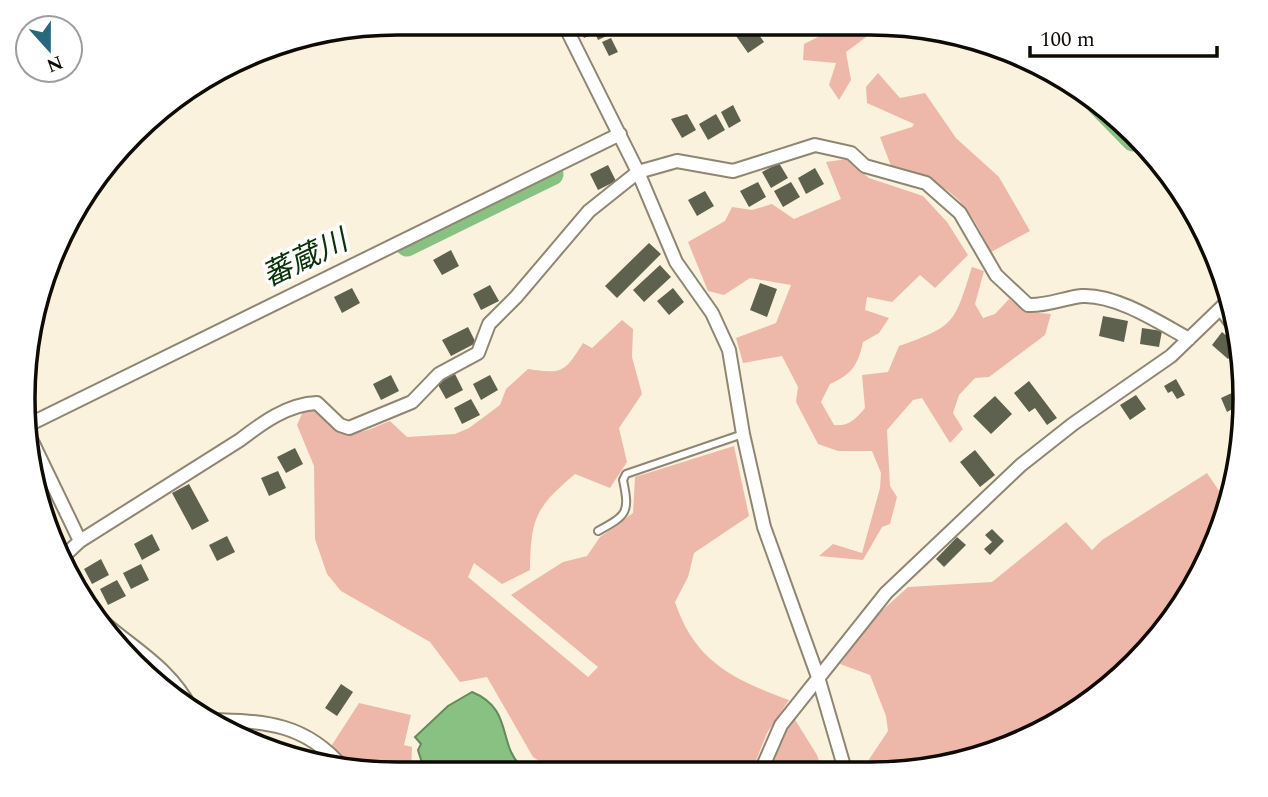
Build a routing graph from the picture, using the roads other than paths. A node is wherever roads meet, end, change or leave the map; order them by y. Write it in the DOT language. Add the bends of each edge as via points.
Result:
graph roads {
  1 [pos="570,35"];
  2 [pos="620,134"];
  3 [pos="638,172"];
  4 [pos="1222,308"];
  5 [pos="1189,339"];
  6 [pos="36,421"];
  7 [pos="743,434"];
  8 [pos="40,457"];
  9 [pos="598,531"];
  10 [pos="80,541"];
  11 [pos="69,551"];
  12 [pos="138,652"];
  13 [pos="818,677"];
  14 [pos="182,691"];
  15 [pos="231,721"];
  16 [pos="328,755"];
  17 [pos="765,762"];
  18 [pos="843,762"];
  1 -- 2 [label="street"];
  2 -- 3 [label="street"];
  2 -- 6 [label="street"];
  3 -- 5 [label="street" via="677,161 733,170 815,145 851,153 865,166 926,183 960,213 996,275 1028,304 1086,296 1132,307"];
  3 -- 7 [label="street" via="676,262 712,313 729,350"];
  3 -- 10 [label="street" via="589,211 488,324 478,354 439,374 412,402 349,428 340,425 326,408 304,403 264,422"];
  4 -- 5 [label="street"];
  5 -- 13 [label="street" via="1021,465 886,593"];
  7 -- 9 [label="lane" via="626,474 625,511"];
  7 -- 13 [label="street" via="764,527"];
  8 -- 10 [label="street"];
  10 -- 11 [label="street"];
  12 -- 14 [label="street" via="167,672"];
  13 -- 17 [label="street" via="781,725"];
  13 -- 18 [label="street"];
  15 -- 16 [label="street" via="281,724 309,738"];
}
